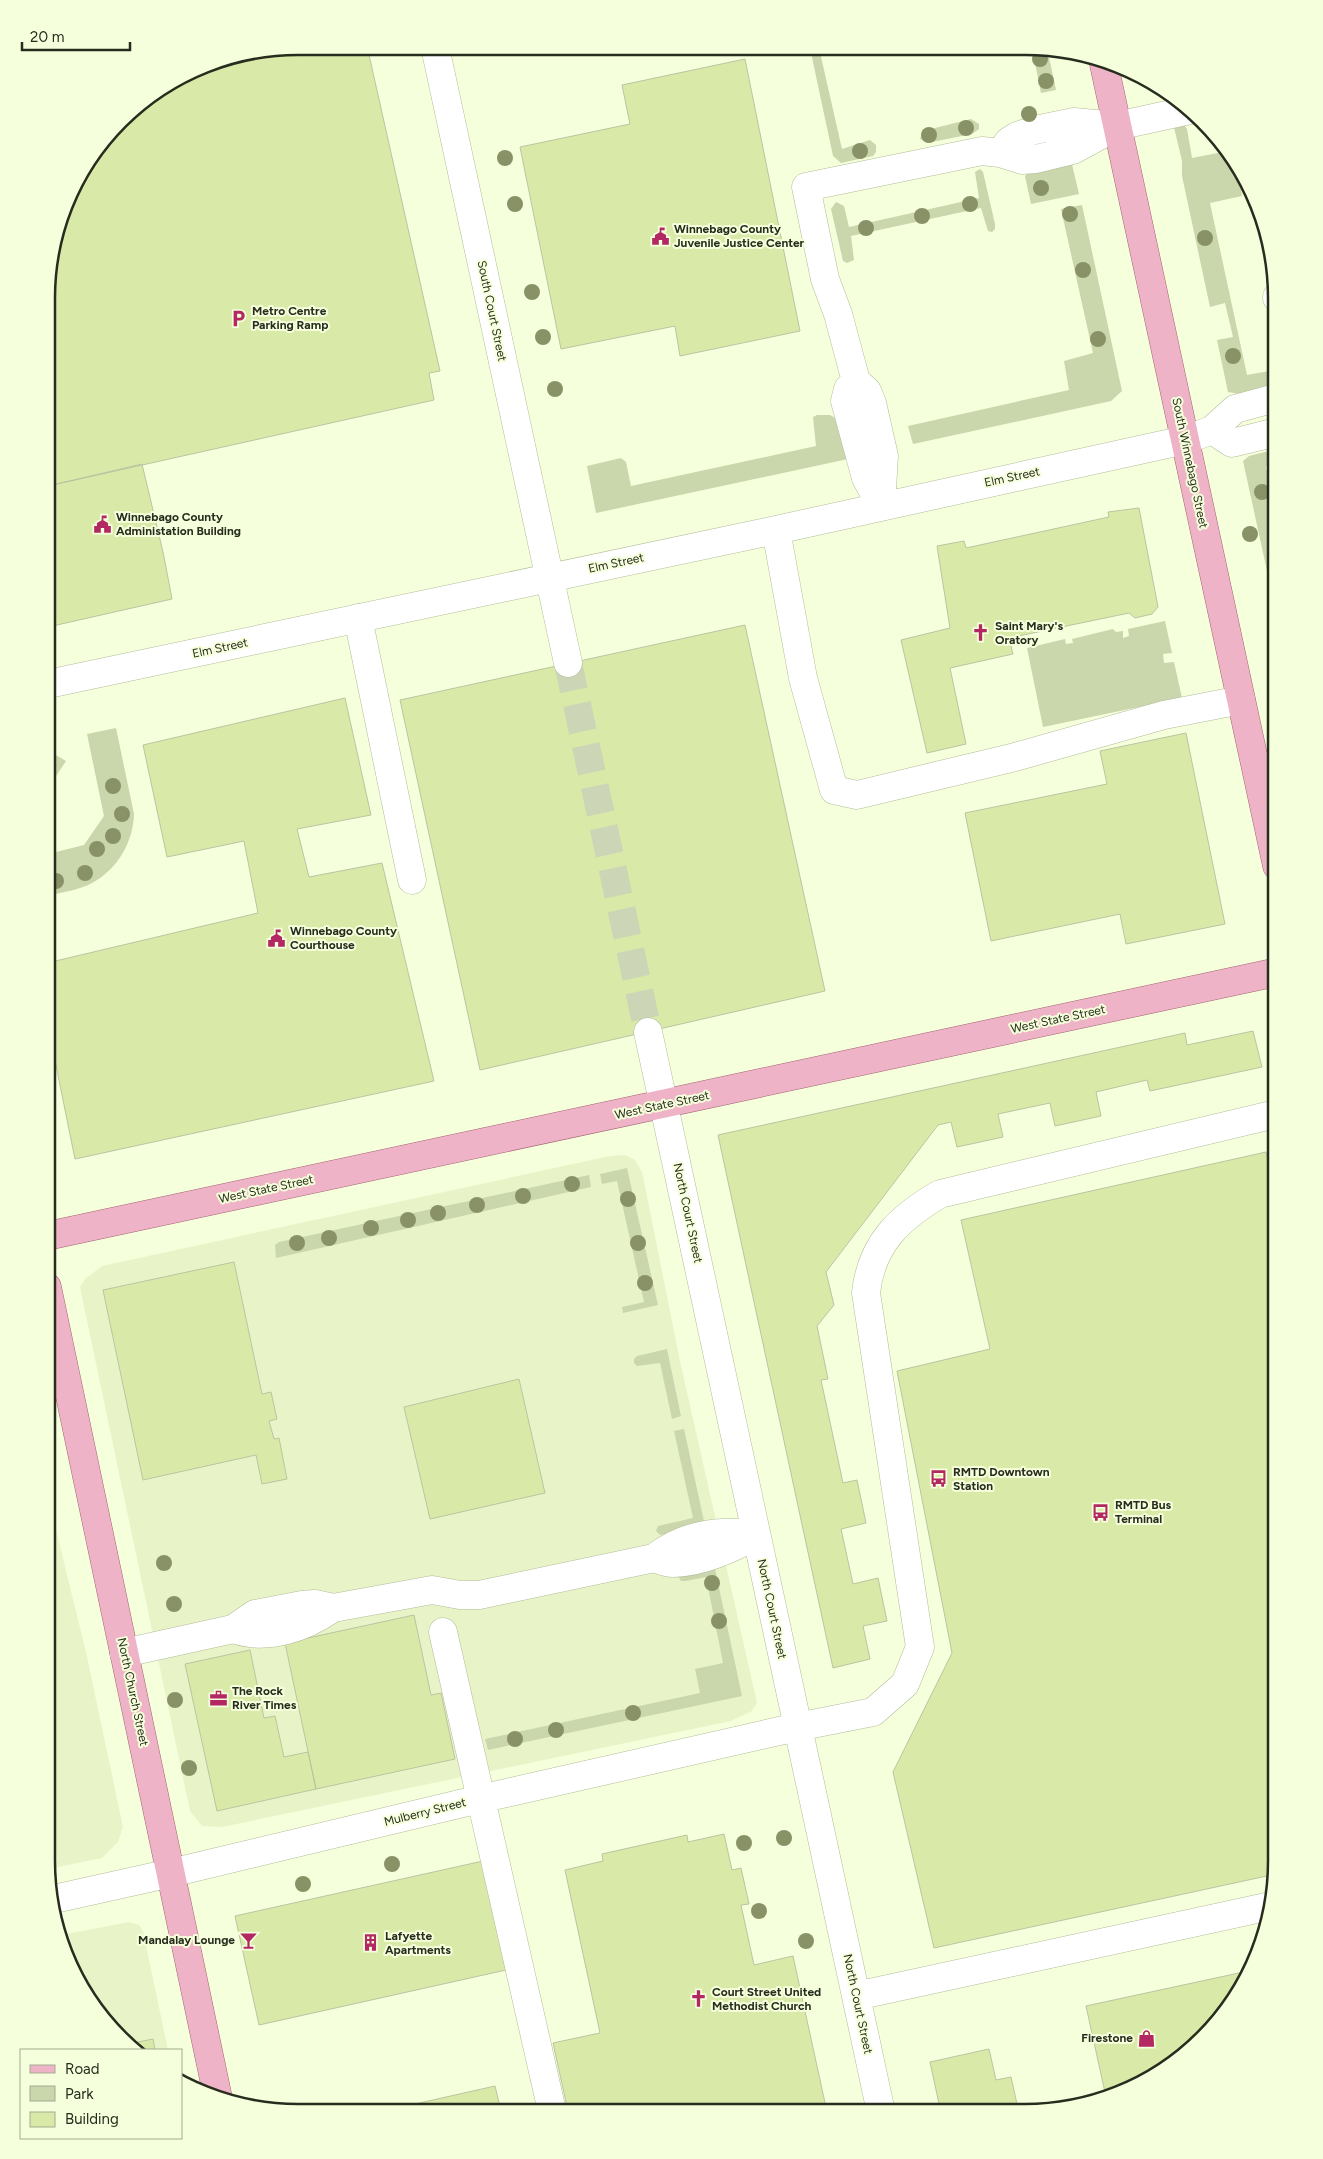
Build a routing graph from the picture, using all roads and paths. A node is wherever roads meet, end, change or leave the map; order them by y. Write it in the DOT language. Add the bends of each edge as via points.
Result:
graph roads {
  1 [pos="437,55"];
  2 [pos="1105,69"];
  3 [pos="1181,112"];
  4 [pos="1117,126"];
  5 [pos="1268,400"];
  6 [pos="1212,430"];
  7 [pos="1268,434"];
  8 [pos="1185,440"];
  9 [pos="881,506"];
  10 [pos="776,530"];
  11 [pos="549,577"];
  12 [pos="358,618"];
  13 [pos="568,663"];
  14 [pos="55,683"];
  15 [pos="1241,700"];
  16 [pos="1268,828"];
  17 [pos="412,880"];
  18 [pos="1268,974"];
  19 [pos="648,1032"];
  20 [pos="665,1104"];
  21 [pos="1268,1116"];
  22 [pos="55,1234"];
  23 [pos="55,1325"];
  24 [pos="756,1534"];
  25 [pos="443,1632"];
  26 [pos="124,1653"];
  27 [pos="797,1726"];
  28 [pos="480,1799"];
  29 [pos="171,1873"];
  30 [pos="58,1898"];
  31 [pos="1263,1908"];
  32 [pos="856,1996"];
  33 [pos="216,2090"];
  34 [pos="550,2104"];
  35 [pos="879,2104"];
  1 -- 11 [label="street, South Court Street"];
  2 -- 4 [label="main road, South Winnebago Street"];
  3 -- 4 [label="street"];
  4 -- 8 [label="main road, South Winnebago Street"];
  4 -- 9 [label="street" via="1073,150 1022,160 982,151 806,187 825,279 856,381 872,403 884,456"];
  5 -- 6 [label="street" via="1235,409"];
  6 -- 7 [label="street" via="1232,443"];
  6 -- 8 [label="street, Elm Street"];
  8 -- 9 [label="street, Elm Street"];
  8 -- 15 [label="main road, South Winnebago Street"];
  9 -- 10 [label="street, Elm Street"];
  10 -- 11 [label="street, Elm Street"];
  10 -- 15 [label="street" via="803,678 834,790 857,795 1015,757 1164,715"];
  11 -- 12 [label="street, Elm Street"];
  11 -- 13 [label="street, South Court Street"];
  12 -- 14 [label="street, Elm Street"];
  12 -- 17 [label="street"];
  15 -- 16 [label="main road, South Winnebago Street"];
  18 -- 20 [label="main road, West State Street"];
  19 -- 20 [label="street, North Court Street"];
  20 -- 22 [label="main road, West State Street"];
  20 -- 24 [label="street, North Court Street"];
  21 -- 27 [label="street, Mulberry Street" via="940,1194 916,1208 893,1228 868,1274 866,1293 920,1648 905,1684 873,1712"];
  23 -- 26 [label="main road, North Church Street"];
  24 -- 26 [label="street" via="735,1547 698,1558 673,1563 654,1558 479,1595 432,1590 333,1608 302,1605 255,1614 233,1629"];
  24 -- 27 [label="street, North Court Street"];
  25 -- 28 [label="street"];
  26 -- 29 [label="main road, North Church Street"];
  27 -- 28 [label="street, Mulberry Street"];
  27 -- 32 [label="street, North Court Street"];
  28 -- 29 [label="street, Mulberry Street"];
  28 -- 34 [label="street"];
  29 -- 30 [label="street, Mulberry Street"];
  29 -- 33 [label="main road, North Church Street"];
  31 -- 32 [label="street"];
  32 -- 35 [label="street, North Court Street"];
}
